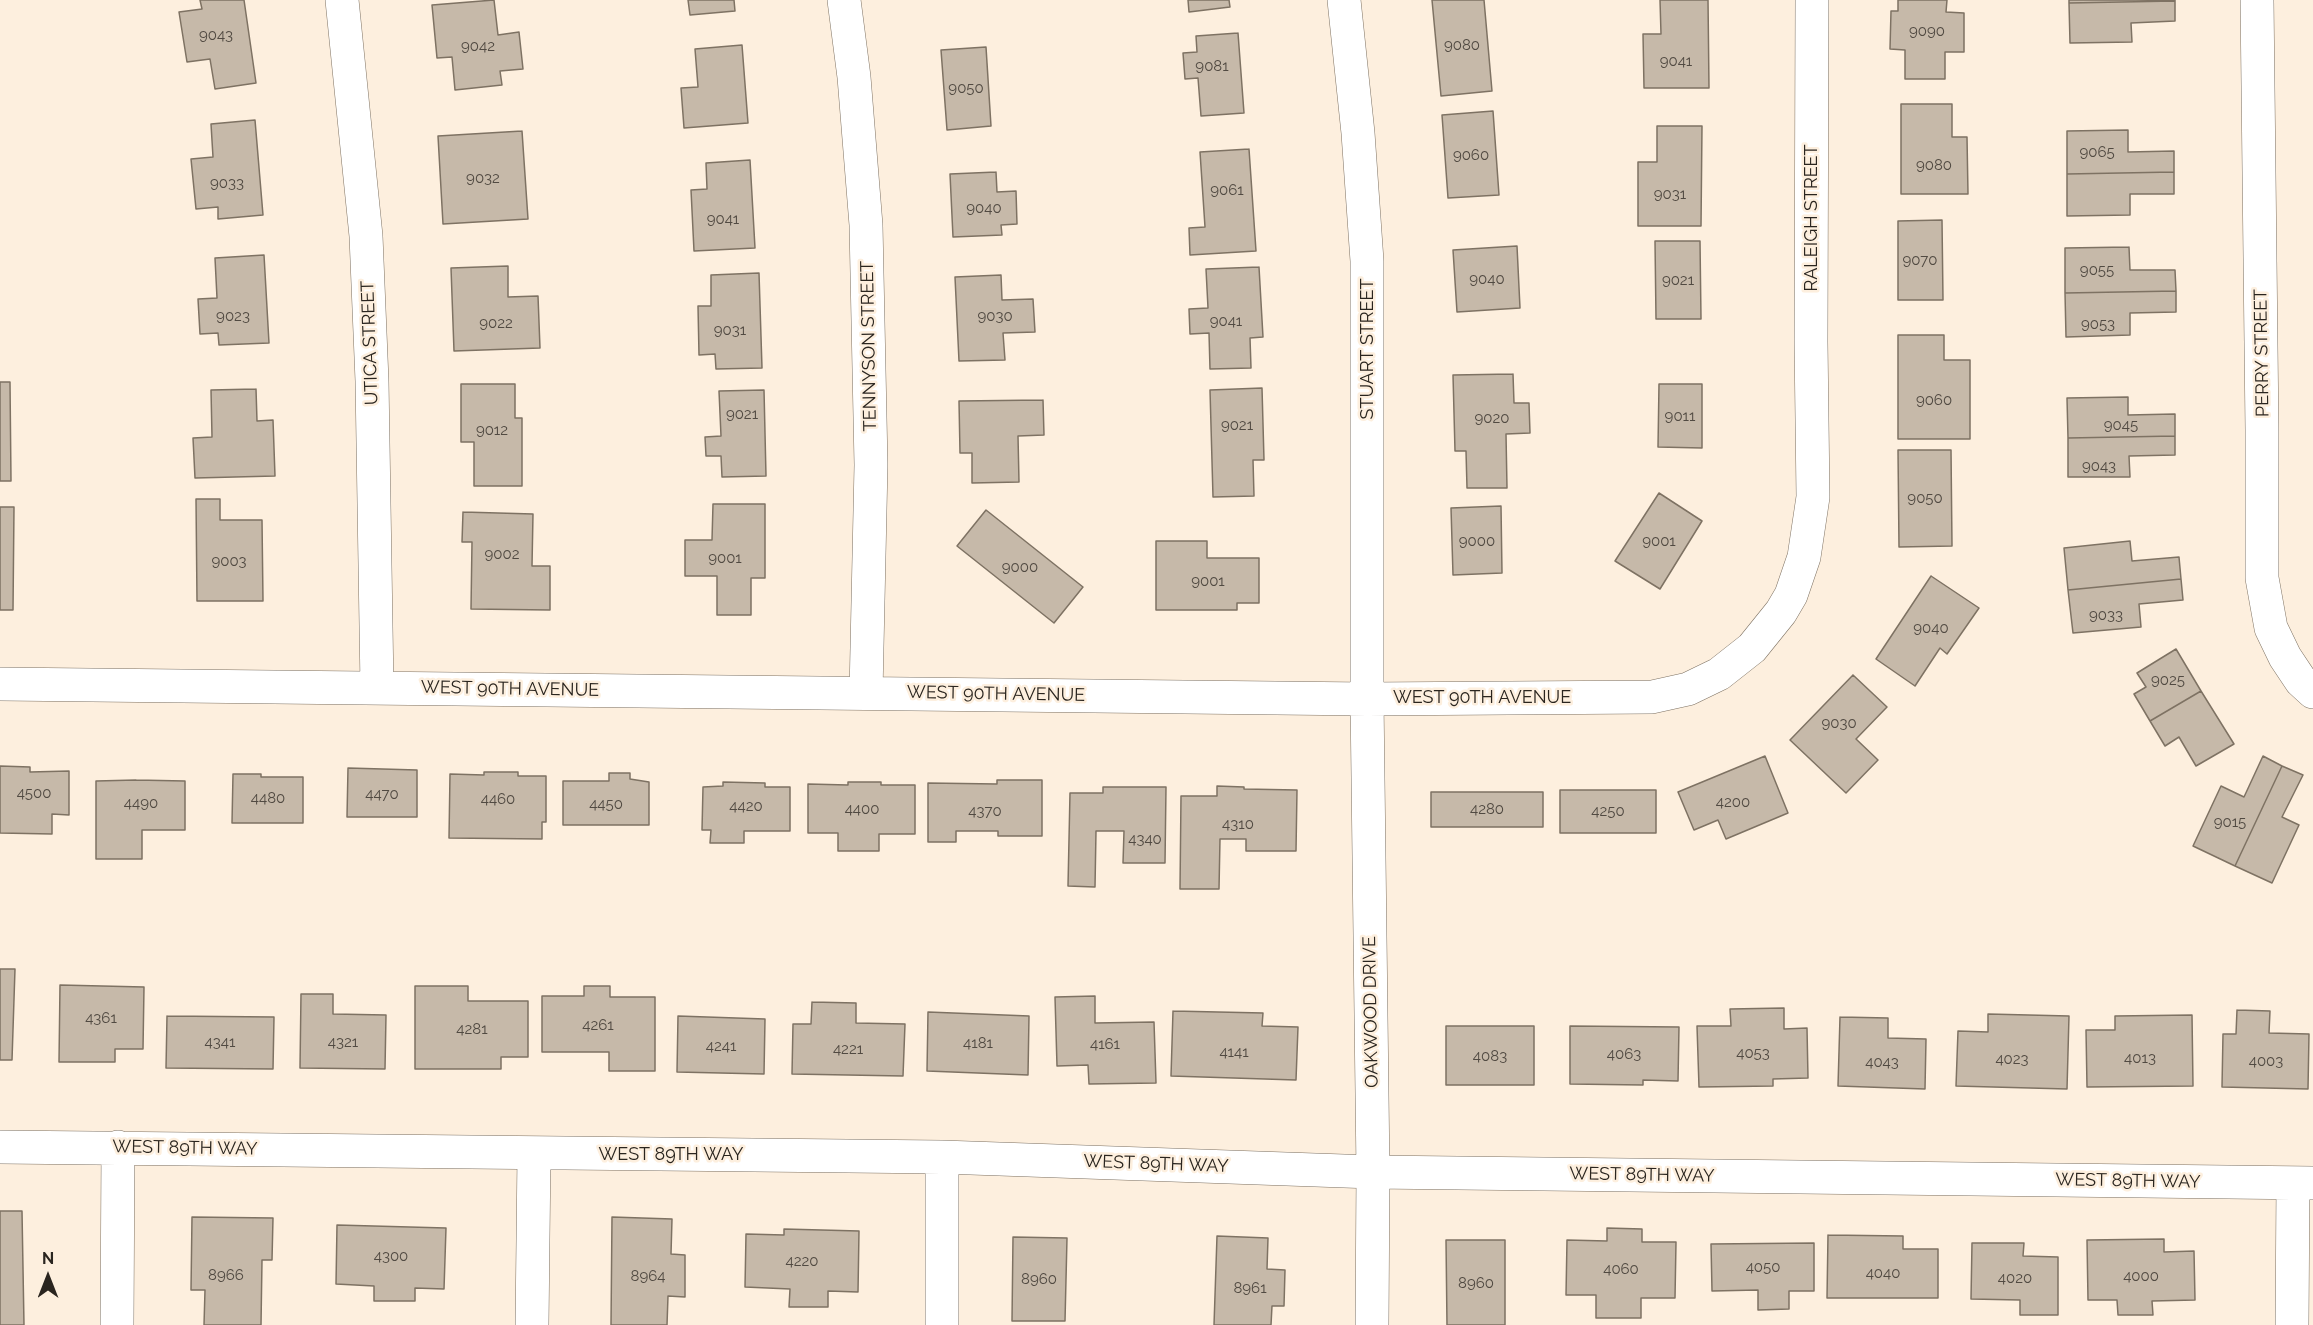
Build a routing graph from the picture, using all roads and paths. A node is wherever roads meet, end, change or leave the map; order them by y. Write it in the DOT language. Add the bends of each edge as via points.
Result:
graph roads {
  1 [pos="342,0"];
  2 [pos="844,0"];
  3 [pos="1344,0"];
  4 [pos="1812,0"];
  5 [pos="2258,0"];
  6 [pos="1812,436"];
  7 [pos="0,684"];
  8 [pos="377,687"];
  9 [pos="2313,692"];
  10 [pos="866,693"];
  11 [pos="1367,699"];
  12 [pos="0,1147"];
  13 [pos="118,1147"];
  14 [pos="534,1154"];
  15 [pos="942,1157"];
  16 [pos="1373,1172"];
  17 [pos="2303,1183"];
  18 [pos="117,1325"];
  19 [pos="532,1325"];
  20 [pos="942,1325"];
  21 [pos="1372,1325"];
  22 [pos="2292,1325"];
  1 -- 8 [label="street, UTICA STREET" via="366,236"];
  2 -- 10 [label="street, TENNYSON STREET" via="866,225 871,465"];
  3 -- 11 [label="street, STUART STREET" via="1359,133 1367,261"];
  4 -- 6 [label="street, RALEIGH STREET"];
  5 -- 9 [label="street, PERRY STREET" via="2262,578 2271,628 2285,657"];
  6 -- 11 [label="street, WEST 90TH AVENUE" via="1813,497 1804,557 1791,595 1752,648 1719,674 1688,689 1652,697"];
  7 -- 8 [label="street, WEST 90TH AVENUE"];
  8 -- 10 [label="street, WEST 90TH AVENUE"];
  10 -- 11 [label="street, WEST 90TH AVENUE"];
  11 -- 16 [label="street, OAKWOOD DRIVE"];
  12 -- 13 [label="street, WEST 89TH WAY"];
  13 -- 14 [label="street, WEST 89TH WAY"];
  13 -- 18 [label="street"];
  14 -- 15 [label="street, WEST 89TH WAY"];
  14 -- 19 [label="street"];
  15 -- 16 [label="street, WEST 89TH WAY"];
  15 -- 20 [label="street"];
  16 -- 17 [label="street, WEST 89TH WAY"];
  16 -- 21 [label="street, OAKWOOD DRIVE"];
  17 -- 22 [label="street"];
}
